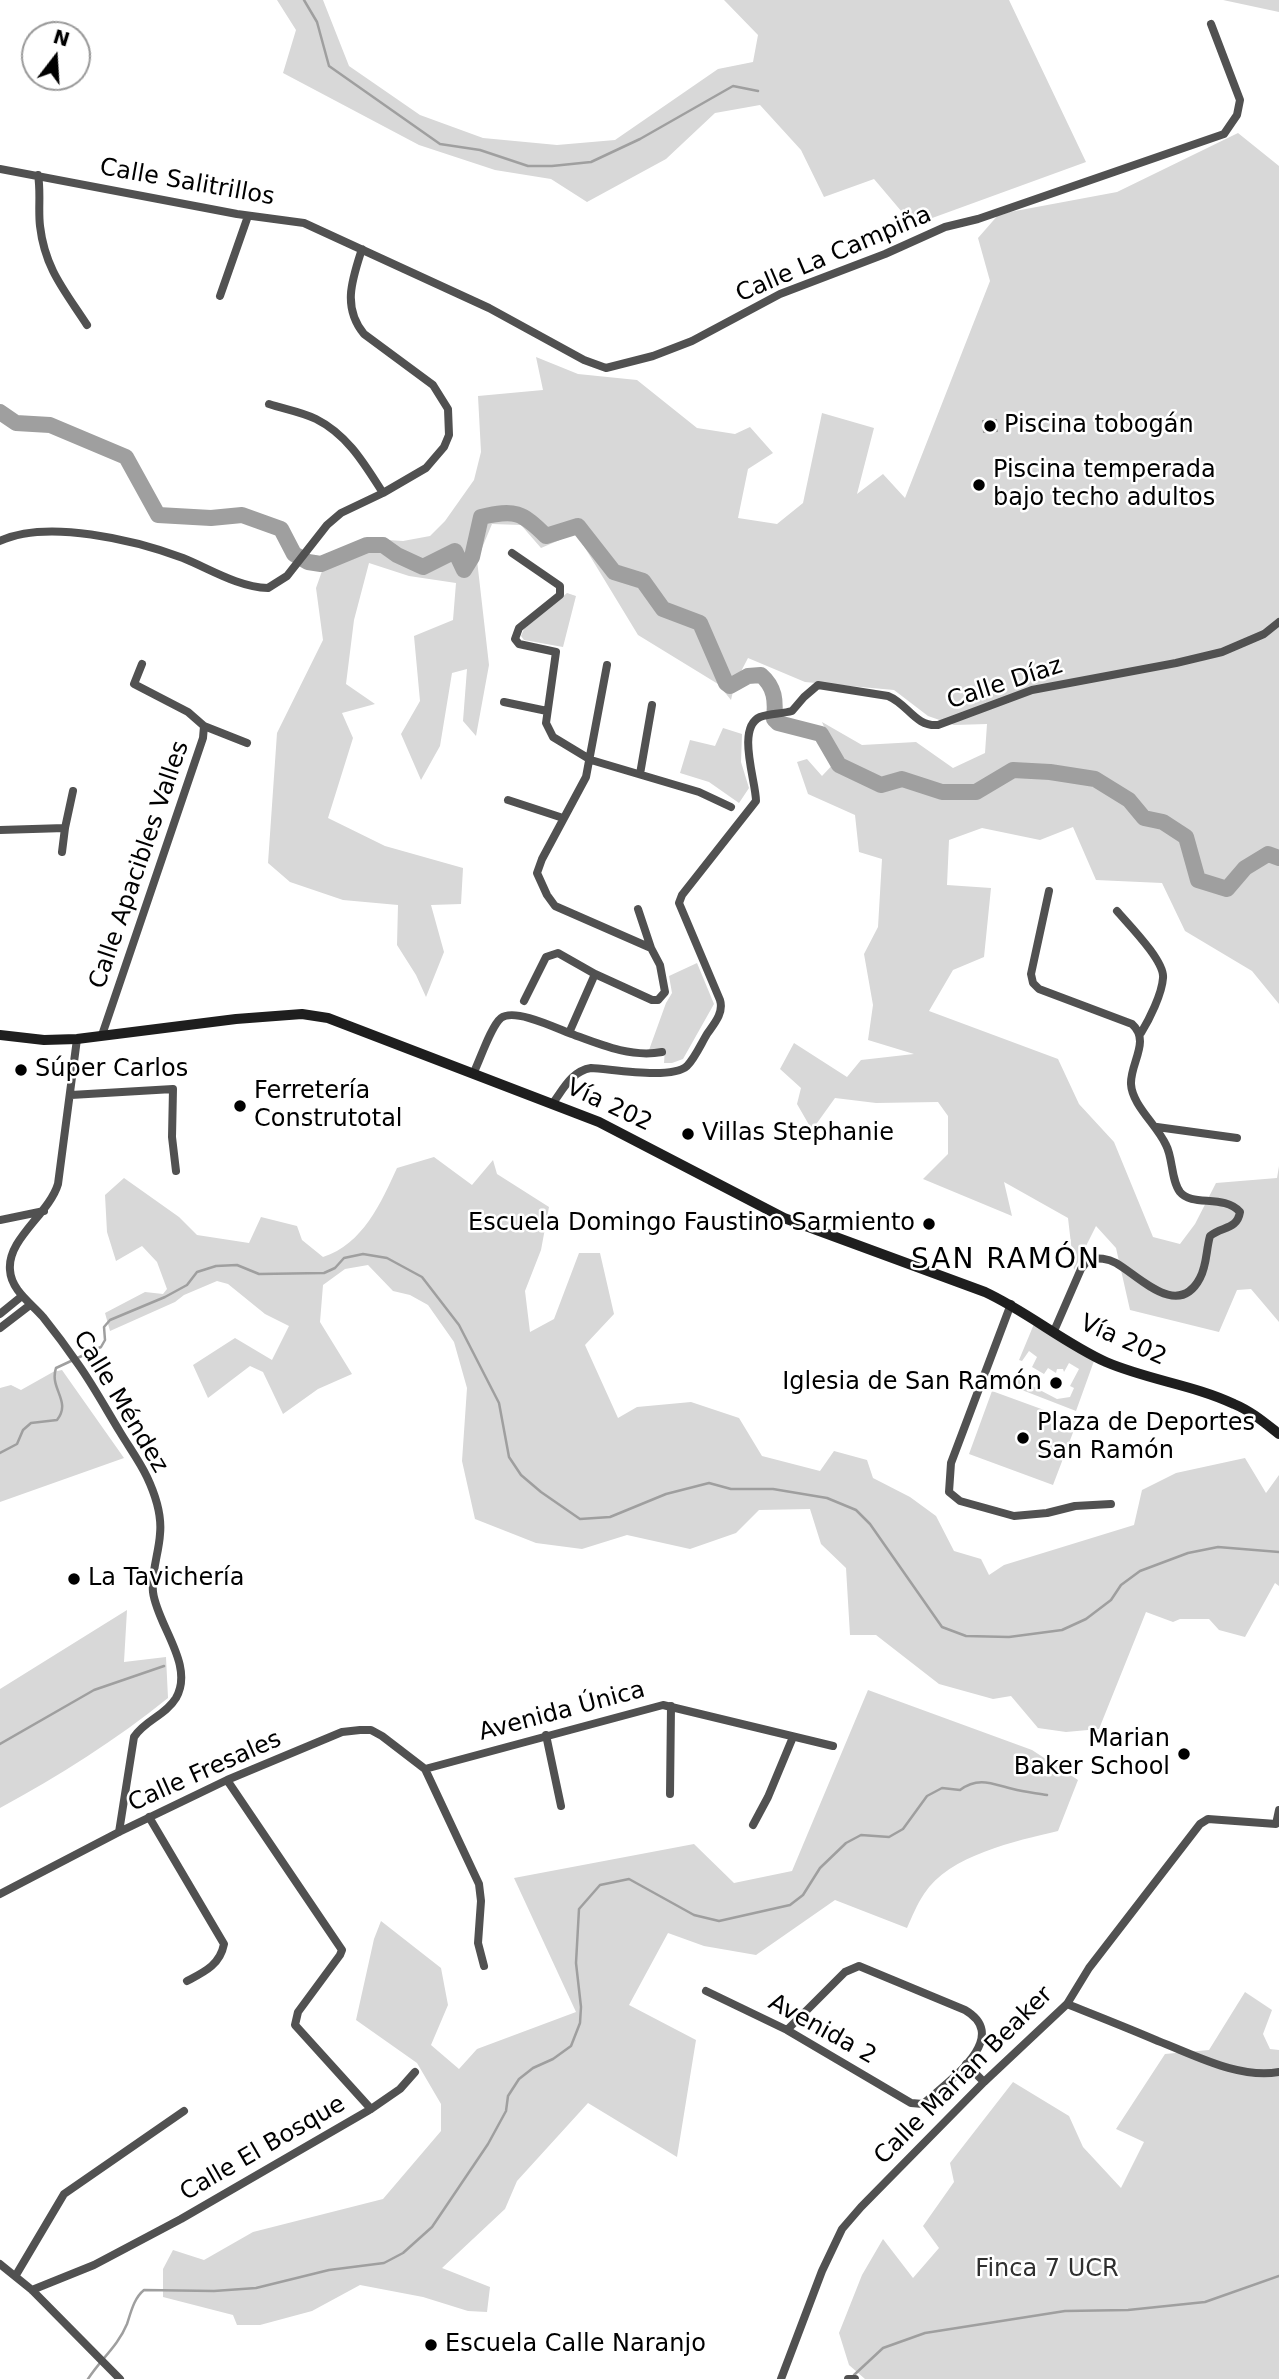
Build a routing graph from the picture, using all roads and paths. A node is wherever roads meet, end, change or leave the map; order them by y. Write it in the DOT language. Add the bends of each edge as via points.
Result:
graph roads {
  1 [pos="1211,24"];
  2 [pos="0,169"];
  3 [pos="38,176"];
  4 [pos="248,216"];
  5 [pos="362,249"];
  6 [pos="220,296"];
  7 [pos="87,325"];
  8 [pos="269,404"];
  9 [pos="383,493"];
  10 [pos="0,541"];
  11 [pos="513,553"];
  12 [pos="1279,622"];
  13 [pos="142,664"];
  14 [pos="607,665"];
  15 [pos="504,702"];
  16 [pos="652,705"];
  17 [pos="547,711"];
  18 [pos="204,726"];
  19 [pos="247,743"];
  20 [pos="590,760"];
  21 [pos="639,774"];
  22 [pos="73,791"];
  23 [pos="508,800"];
  24 [pos="731,807"];
  25 [pos="563,818"];
  26 [pos="65,828"];
  27 [pos="0,830"];
  28 [pos="62,852"];
  29 [pos="1049,891"];
  30 [pos="638,909"];
  31 [pos="1117,911"];
  32 [pos="652,948"];
  33 [pos="595,974"];
  34 [pos="524,1001"];
  35 [pos="569,1033"];
  36 [pos="1141,1033"];
  37 [pos="0,1035"];
  38 [pos="102,1035"];
  39 [pos="77,1039"];
  40 [pos="662,1052"];
  41 [pos="474,1072"];
  42 [pos="71,1096"];
  43 [pos="553,1103"];
  44 [pos="1157,1127"];
  45 [pos="1237,1139"];
  46 [pos="176,1171"];
  47 [pos="44,1211"];
  48 [pos="0,1220"];
  49 [pos="22,1296"];
  50 [pos="1011,1304"];
  51 [pos="30,1305"];
  52 [pos="0,1314"];
  53 [pos="0,1328"];
  54 [pos="1054,1331"];
  55 [pos="1279,1434"];
  56 [pos="1111,1504"];
  57 [pos="671,1706"];
  58 [pos="546,1735"];
  59 [pos="793,1737"];
  60 [pos="833,1746"];
  61 [pos="425,1769"];
  62 [pos="227,1780"];
  63 [pos="670,1794"];
  64 [pos="561,1805"];
  65 [pos="1279,1810"];
  66 [pos="149,1817"];
  67 [pos="753,1825"];
  68 [pos="1278,1825"];
  69 [pos="118,1832"];
  70 [pos="0,1894"];
  71 [pos="484,1966"];
  72 [pos="187,1981"];
  73 [pos="706,1991"];
  74 [pos="1067,2004"];
  75 [pos="787,2030"];
  76 [pos="967,2064"];
  77 [pos="415,2072"];
  78 [pos="1279,2072"];
  79 [pos="984,2082"];
  80 [pos="371,2109"];
  81 [pos="184,2111"];
  82 [pos="0,2263"];
  83 [pos="16,2275"];
  84 [pos="32,2290"];
  85 [pos="120,2379"];
  86 [pos="781,2379"];
  87 [pos="848,2379"];
  88 [pos="855,2379"];
  1 -- 5 [label="street, Calle La Campiña" via="1240,100 1237,115 1224,134 945,227 780,294 692,341 653,356 606,368 584,360 509,318"];
  2 -- 3 [label="street, Calle Salitrillos"];
  3 -- 4 [label="street, Calle Salitrillos"];
  3 -- 7 [label="street" via="39,214 50,265 65,296"];
  4 -- 5 [label="street, Calle Salitrillos" via="304,223"];
  4 -- 6 [label="street"];
  5 -- 9 [label="street" via="350,293 357,325 433,385 450,421 443,447 426,468"];
  8 -- 9 [label="street" via="314,418 338,433"];
  9 -- 10 [label="street" via="341,513 287,576 268,588 113,539 38,531"];
  11 -- 17 [label="street" via="562,590 515,639 519,644 556,652"];
  12 -- 43 [label="street, Calle Díaz" via="1264,634 1222,652 1032,690 939,725 921,723 888,696 818,685 792,711 759,718 749,731 748,743 756,801 679,903 720,1000 719,1016 687,1065 678,1071 580,1070"];
  13 -- 18 [label="street, Calle Apacibles Valles" via="134,684 188,712"];
  14 -- 20 [label="street"];
  15 -- 17 [label="street"];
  16 -- 21 [label="street"];
  17 -- 20 [label="street" via="546,723 553,737"];
  18 -- 19 [label="street, Calle Apacibles Valles"];
  18 -- 38 [label="street, Calle Apacibles Valles" via="204,738"];
  20 -- 21 [label="street"];
  20 -- 25 [label="street" via="586,777"];
  21 -- 24 [label="street" via="714,797"];
  22 -- 26 [label="street"];
  23 -- 25 [label="street"];
  25 -- 32 [label="street" via="537,873 547,895 555,905"];
  26 -- 27 [label="street"];
  26 -- 28 [label="street"];
  29 -- 36 [label="street" via="1033,983 1132,1024"];
  30 -- 32 [label="street"];
  31 -- 36 [label="street" via="1151,952 1164,977"];
  32 -- 33 [label="street" via="665,984 659,1000"];
  33 -- 34 [label="street" via="551,954 545,957"];
  33 -- 35 [label="street"];
  35 -- 40 [label="street" via="611,1048"];
  35 -- 41 [label="street" via="508,1015 499,1020"];
  36 -- 44 [label="street" via="1131,1082 1133,1097"];
  37 -- 39 [label="main road, Vía 202"];
  38 -- 39 [label="main road, Vía 202"];
  38 -- 41 [label="main road, Vía 202" via="315,1015"];
  39 -- 42 [label="street, Calle Méndez"];
  41 -- 43 [label="main road, Vía 202"];
  42 -- 46 [label="street" via="173,1089"];
  42 -- 47 [label="street, Calle Méndez" via="58,1184"];
  43 -- 50 [label="main road, Vía 202" via="784,1218"];
  44 -- 45 [label="street"];
  44 -- 54 [label="street" via="1182,1195 1235,1207 1240,1212 1238,1220 1210,1236 1201,1277 1189,1292 1179,1295 1152,1290 1114,1262 1089,1259"];
  47 -- 48 [label="street"];
  47 -- 49 [label="street, Calle Méndez" via="22,1237 9,1265 11,1279"];
  49 -- 51 [label="street, Calle Méndez"];
  49 -- 52 [label="street"];
  50 -- 54 [label="main road, Vía 202"];
  50 -- 56 [label="street" via="951,1464 949,1492 960,1501 1014,1516"];
  51 -- 53 [label="street"];
  51 -- 69 [label="street, Calle Méndez" via="80,1366 147,1477 161,1522 153,1594 181,1677 177,1696 134,1737"];
  54 -- 55 [label="main road, Vía 202" via="1107,1362 1236,1404"];
  57 -- 58 [label="street, Avenida Única"];
  57 -- 59 [label="street, Avenida Única"];
  57 -- 63 [label="street"];
  58 -- 61 [label="street, Avenida Única"];
  58 -- 64 [label="street"];
  59 -- 60 [label="street, Avenida Única"];
  59 -- 67 [label="street"];
  61 -- 62 [label="street, Calle Fresales" via="382,1736 359,1730 342,1732"];
  61 -- 71 [label="street" via="479,1884 478,1943"];
  62 -- 66 [label="street, Calle Fresales"];
  62 -- 80 [label="street, Calle El Bosque" via="342,1950 295,2016 295,2025"];
  65 -- 68 [label="street, Calle Marian Beaker"];
  66 -- 69 [label="street, Calle Fresales"];
  66 -- 72 [label="street" via="224,1944 217,1962"];
  68 -- 74 [label="street, Calle Marian Beaker" via="1208,1819 1200,1824 1089,1968"];
  69 -- 70 [label="street, Calle Fresales"];
  73 -- 75 [label="street, Avenida 2"];
  74 -- 78 [label="street" via="1216,2063 1244,2071"];
  74 -- 79 [label="street, Calle Marian Beaker"];
  75 -- 76 [label="street, Avenida 2" via="918,2105"];
  75 -- 76 [label="street" via="845,1972 859,1966 974,2015 982,2027 982,2044"];
  76 -- 79 [label="street"];
  77 -- 80 [label="street"];
  79 -- 86 [label="street, Calle Marian Beaker" via="842,2229"];
  80 -- 84 [label="street, Calle El Bosque" via="170,2225 94,2265"];
  81 -- 83 [label="street" via="64,2194"];
  82 -- 83 [label="street"];
  83 -- 84 [label="street"];
  84 -- 85 [label="street"];
  87 -- 88 [label="street"];
}
